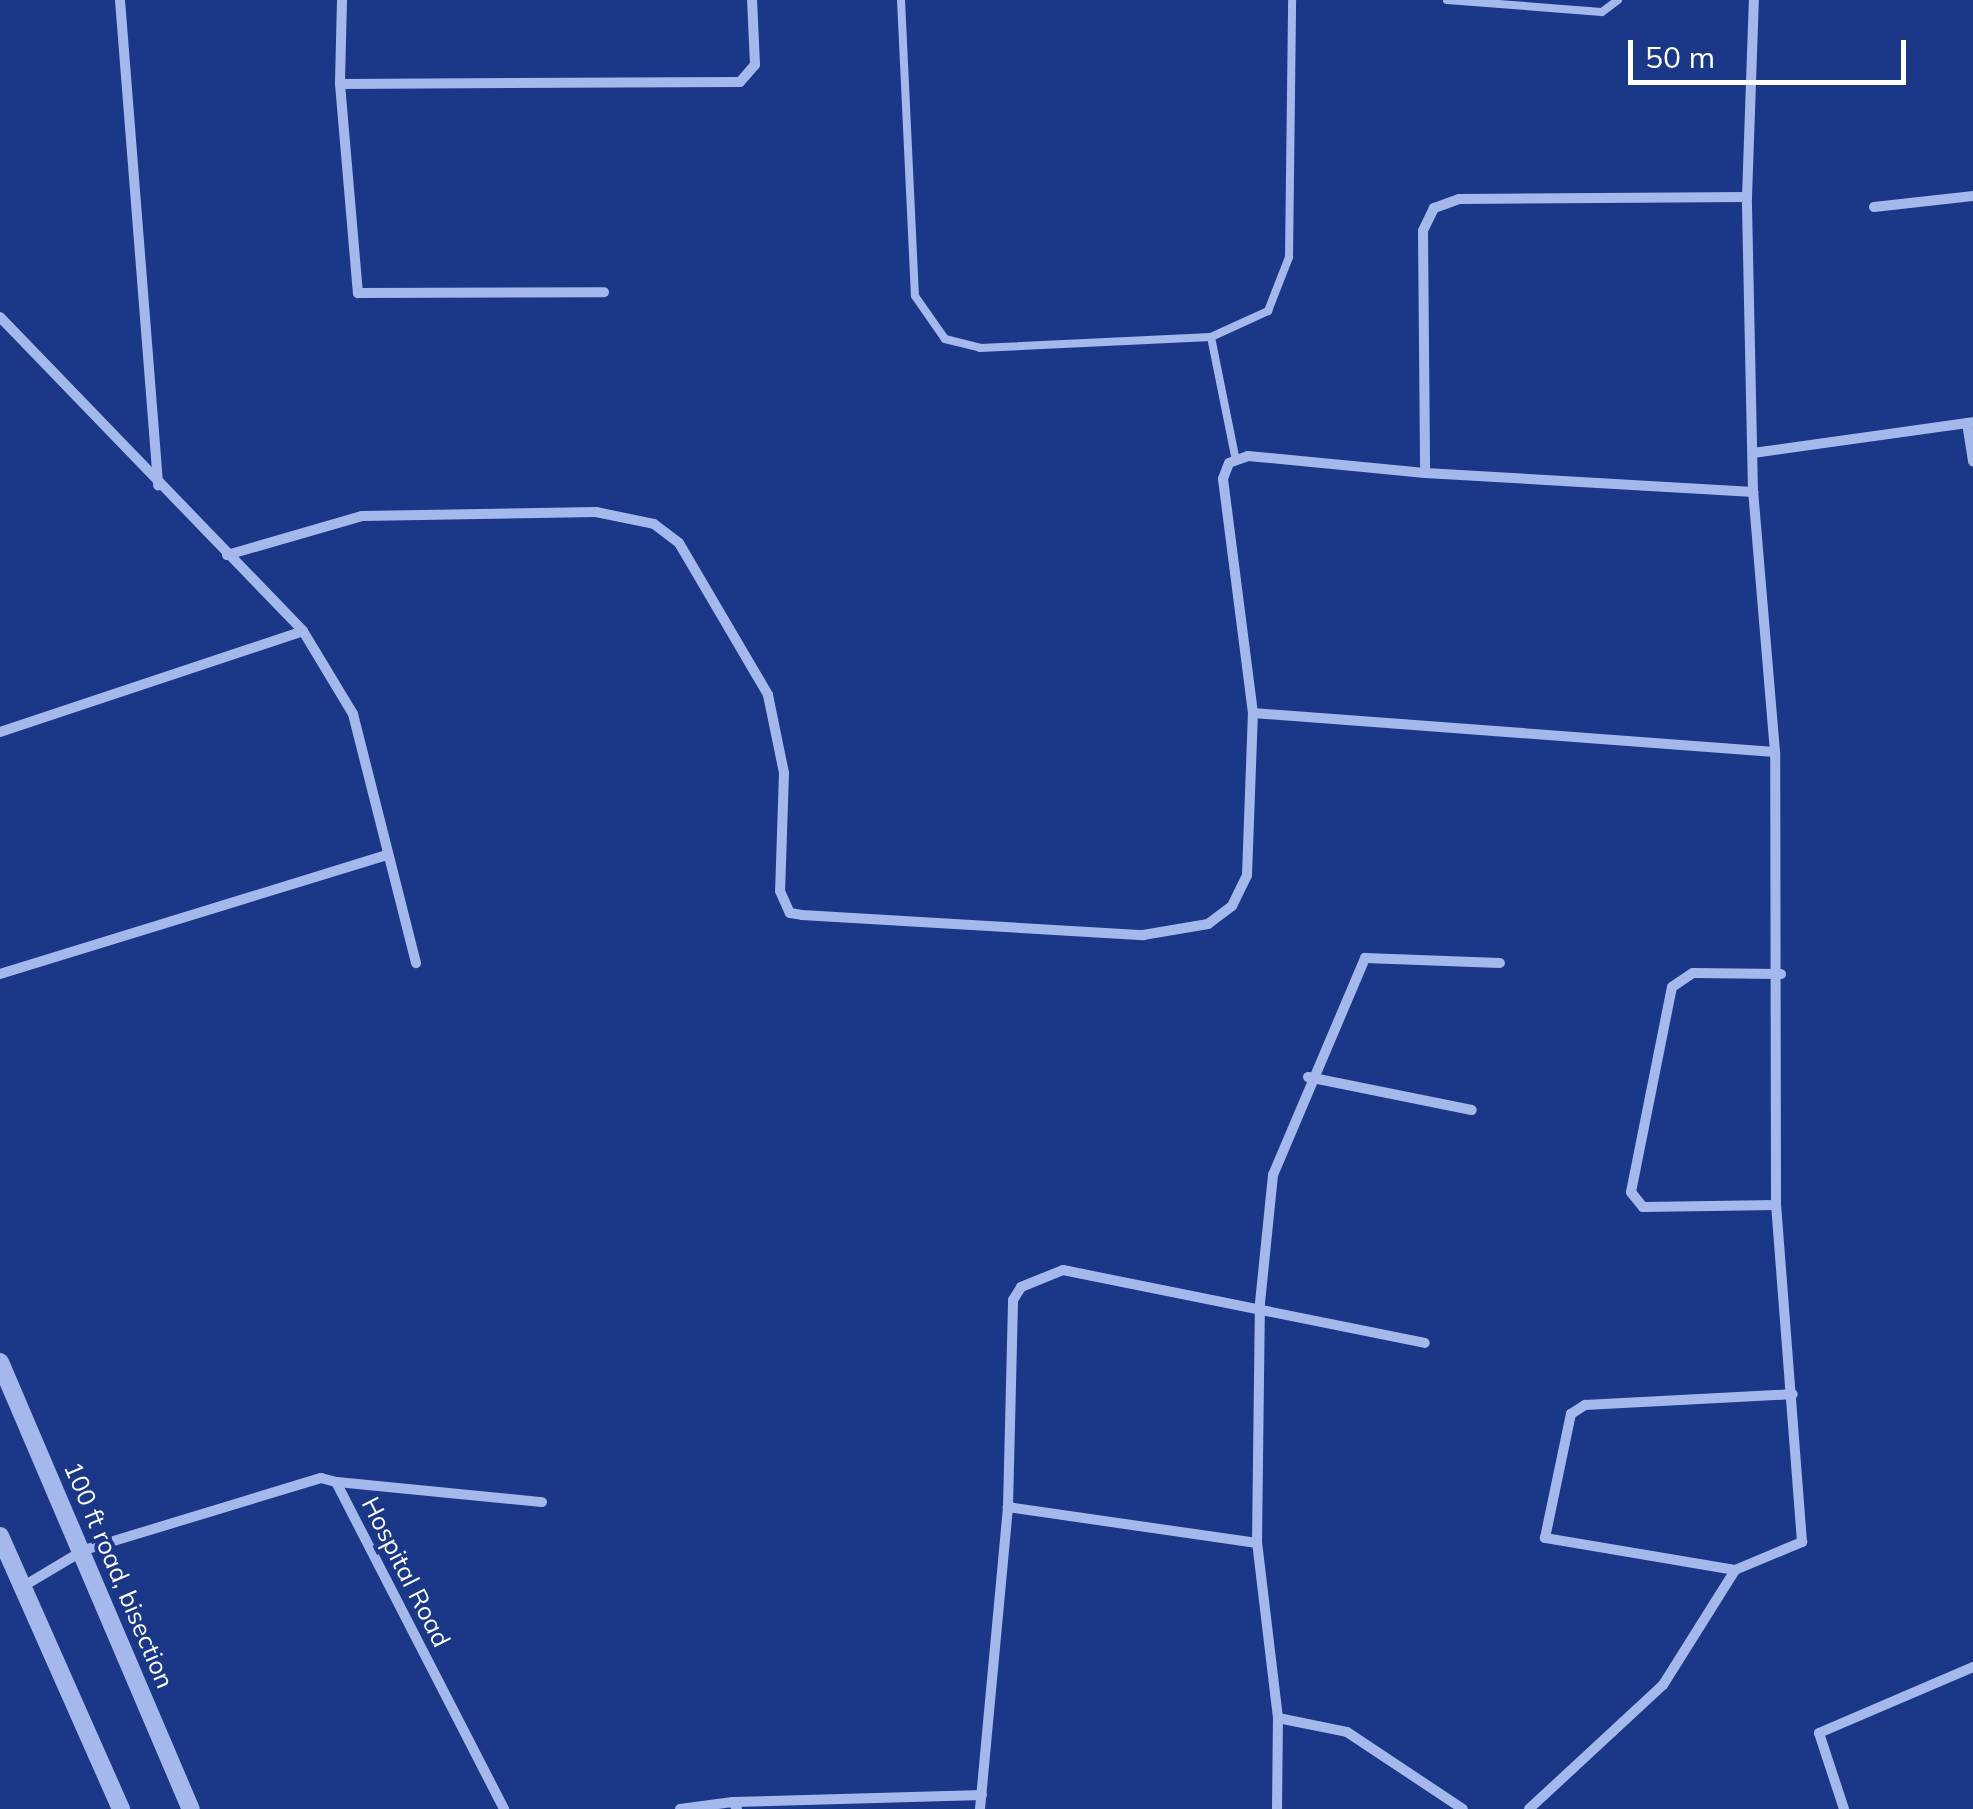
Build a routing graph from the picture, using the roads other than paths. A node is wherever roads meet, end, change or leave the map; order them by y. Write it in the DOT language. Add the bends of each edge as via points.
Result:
graph roads {
  1 [pos="120,0"];
  2 [pos="342,0"];
  3 [pos="752,0"];
  4 [pos="901,0"];
  5 [pos="1292,0"];
  6 [pos="1446,0"];
  7 [pos="1618,0"];
  8 [pos="1754,0"];
  9 [pos="340,84"];
  10 [pos="1973,196"];
  11 [pos="1748,197"];
  12 [pos="1874,207"];
  13 [pos="604,292"];
  14 [pos="0,317"];
  15 [pos="1211,337"];
  16 [pos="1970,422"];
  17 [pos="1753,454"];
  18 [pos="1236,460"];
  19 [pos="1973,462"];
  20 [pos="1425,473"];
  21 [pos="158,486"];
  22 [pos="1754,492"];
  23 [pos="227,555"];
  24 [pos="303,630"];
  25 [pos="1252,713"];
  26 [pos="0,732"];
  27 [pos="1776,752"];
  28 [pos="388,855"];
  29 [pos="416,963"];
  30 [pos="1500,963"];
  31 [pos="0,974"];
  32 [pos="1781,974"];
  33 [pos="1308,1077"];
  34 [pos="1472,1110"];
  35 [pos="1776,1204"];
  36 [pos="1260,1303"];
  37 [pos="1424,1343"];
  38 [pos="0,1362"];
  39 [pos="1793,1394"];
  40 [pos="336,1482"];
  41 [pos="542,1502"];
  42 [pos="1008,1507"];
  43 [pos="0,1536"];
  44 [pos="1258,1543"];
  45 [pos="84,1550"];
  46 [pos="1734,1570"];
  47 [pos="20,1588"];
  48 [pos="1973,1668"];
  49 [pos="1278,1718"];
  50 [pos="982,1795"];
  51 [pos="735,1805"];
  52 [pos="122,1809"];
  53 [pos="191,1809"];
  54 [pos="504,1809"];
  55 [pos="680,1809"];
  56 [pos="980,1809"];
  57 [pos="1277,1809"];
  58 [pos="1463,1809"];
  59 [pos="1529,1809"];
  60 [pos="1844,1809"];
  1 -- 21 [label="street"];
  2 -- 9 [label="street"];
  3 -- 9 [label="street" via="755,65 740,82"];
  4 -- 15 [label="lane" via="915,296 925,322 980,348"];
  5 -- 15 [label="lane" via="1288,273 1268,311"];
  6 -- 7 [label="lane" via="1602,12"];
  8 -- 11 [label="street"];
  9 -- 13 [label="street" via="358,293"];
  10 -- 12 [label="street"];
  11 -- 17 [label="street"];
  11 -- 20 [label="street" via="1459,199 1434,208 1423,230"];
  14 -- 21 [label="street"];
  15 -- 18 [label="lane"];
  16 -- 17 [label="street"];
  16 -- 19 [label="street"];
  17 -- 22 [label="street"];
  18 -- 20 [label="street"];
  18 -- 25 [label="street" via="1223,479"];
  20 -- 22 [label="street"];
  21 -- 23 [label="street"];
  22 -- 27 [label="street"];
  23 -- 24 [label="street"];
  23 -- 25 [label="street" via="362,516 596,512 654,524 679,544 768,695 784,773 780,891 790,912 802,916 1143,935 1208,924 1232,906 1246,875"];
  24 -- 26 [label="street"];
  24 -- 28 [label="street" via="353,714"];
  25 -- 27 [label="street"];
  27 -- 32 [label="street"];
  28 -- 29 [label="street"];
  28 -- 31 [label="street"];
  30 -- 33 [label="street" via="1364,958"];
  32 -- 35 [label="street"];
  32 -- 35 [label="street" via="1694,973 1672,987 1631,1192 1642,1208"];
  33 -- 34 [label="street"];
  33 -- 36 [label="street" via="1273,1176"];
  35 -- 39 [label="street"];
  36 -- 37 [label="street"];
  36 -- 42 [label="street" via="1062,1270 1021,1287 1013,1300"];
  36 -- 44 [label="street"];
  38 -- 45 [label="street, 100 ft road, bisection"];
  39 -- 46 [label="street" via="1802,1542"];
  39 -- 46 [label="street" via="1584,1405 1571,1414 1545,1538"];
  40 -- 41 [label="street"];
  40 -- 45 [label="street, Hospital Road" via="321,1478"];
  40 -- 54 [label="street, Hospital Road"];
  42 -- 44 [label="street"];
  42 -- 50 [label="street"];
  43 -- 47 [label="street"];
  44 -- 49 [label="street"];
  45 -- 47 [label="street, Hospital Road"];
  45 -- 53 [label="street, 100 ft road, bisection"];
  46 -- 59 [label="street" via="1663,1685"];
  47 -- 52 [label="street"];
  48 -- 60 [label="street" via="1819,1732"];
  49 -- 57 [label="street"];
  49 -- 58 [label="street" via="1348,1732"];
  50 -- 51 [label="street"];
  50 -- 56 [label="street"];
  51 -- 55 [label="street"];
}
